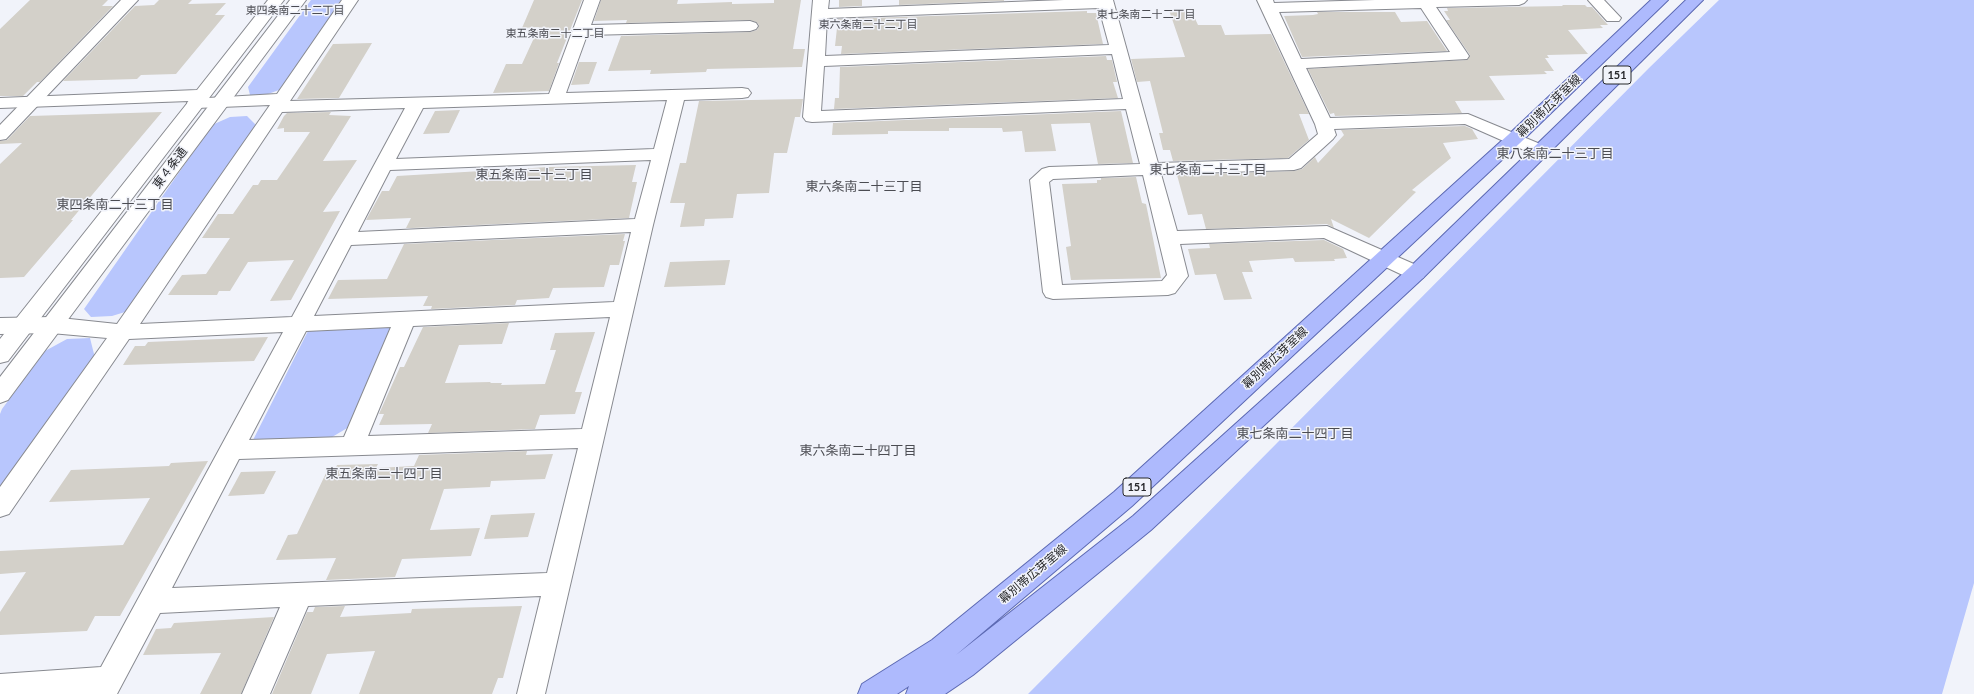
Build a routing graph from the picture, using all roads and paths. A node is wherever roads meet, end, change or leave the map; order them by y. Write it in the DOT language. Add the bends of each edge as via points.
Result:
graph roads {
  1 [pos="130,0"];
  2 [pos="276,0"];
  3 [pos="298,0"];
  4 [pos="350,0"];
  5 [pos="592,0"];
  6 [pos="1519,0"];
  7 [pos="1596,0"];
  8 [pos="1660,0"];
  9 [pos="1695,0"];
  10 [pos="1106,2"];
  11 [pos="1425,3"];
  12 [pos="1267,4"];
  13 [pos="821,7"];
  14 [pos="1613,18"];
  15 [pos="750,26"];
  16 [pos="581,30"];
  17 [pos="1118,49"];
  18 [pos="817,61"];
  19 [pos="1296,64"];
  20 [pos="742,93"];
  21 [pos="677,94"];
  22 [pos="556,98"];
  23 [pos="199,99"];
  24 [pos="221,101"];
  25 [pos="0,102"];
  26 [pos="32,102"];
  27 [pos="417,102"];
  28 [pos="280,103"];
  29 [pos="1133,104"];
  30 [pos="1324,124"];
  31 [pos="0,135"];
  32 [pos="1514,139"];
  33 [pos="1539,150"];
  34 [pos="662,154"];
  35 [pos="385,165"];
  36 [pos="1150,170"];
  37 [pos="643,225"];
  38 [pos="1169,238"];
  39 [pos="346,239"];
  40 [pos="1383,258"];
  41 [pos="1416,273"];
  42 [pos="624,309"];
  43 [pos="406,318"];
  44 [pos="299,323"];
  45 [pos="23,325"];
  46 [pos="51,325"];
  47 [pos="0,326"];
  48 [pos="123,332"];
  49 [pos="0,355"];
  50 [pos="0,394"];
  51 [pos="592,438"];
  52 [pos="352,446"];
  53 [pos="234,450"];
  54 [pos="0,507"];
  55 [pos="556,584"];
  56 [pos="299,596"];
  57 [pos="152,601"];
  58 [pos="0,687"];
  59 [pos="105,687"];
  60 [pos="256,694"];
  61 [pos="531,694"];
  62 [pos="872,694"];
  63 [pos="920,694"];
  1 -- 26 [label="street"];
  2 -- 23 [label="street, 東４条通"];
  3 -- 24 [label="street, 東４条通"];
  4 -- 28 [label="street"];
  5 -- 16 [label="street"];
  6 -- 11 [label="street"];
  7 -- 14 [label="street"];
  8 -- 32 [label="main road, 幕別帯広芽室線 / 151"];
  9 -- 33 [label="main road, 幕別帯広芽室線 / 151"];
  10 -- 13 [label="street"];
  10 -- 17 [label="street"];
  11 -- 12 [label="street"];
  11 -- 19 [label="street" via="1461,56"];
  12 -- 19 [label="street"];
  13 -- 18 [label="street"];
  15 -- 16 [label="street"];
  16 -- 22 [label="street"];
  17 -- 18 [label="street"];
  17 -- 29 [label="street"];
  18 -- 29 [label="street" via="812,117"];
  19 -- 30 [label="street"];
  20 -- 21 [label="street"];
  21 -- 22 [label="street"];
  21 -- 34 [label="street"];
  22 -- 27 [label="street"];
  23 -- 24 [label="street"];
  23 -- 26 [label="street"];
  23 -- 45 [label="street, 東４条通"];
  24 -- 28 [label="street"];
  24 -- 46 [label="street, 東４条通"];
  25 -- 26 [label="street"];
  26 -- 31 [label="street"];
  27 -- 28 [label="street"];
  27 -- 35 [label="street"];
  28 -- 48 [label="street"];
  29 -- 36 [label="street"];
  30 -- 32 [label="street" via="1468,119"];
  30 -- 36 [label="street" via="1327,135 1294,164"];
  32 -- 33 [label="street"];
  32 -- 40 [label="main road, 幕別帯広芽室線 / 151"];
  33 -- 41 [label="main road, 幕別帯広芽室線 / 151"];
  34 -- 35 [label="street"];
  34 -- 37 [label="street"];
  35 -- 39 [label="street"];
  36 -- 38 [label="street"];
  36 -- 38 [label="street" via="1048,174 1039,180 1053,292 1168,288 1178,276"];
  37 -- 39 [label="street"];
  37 -- 42 [label="street"];
  38 -- 40 [label="street" via="1327,232"];
  39 -- 44 [label="street"];
  40 -- 41 [label="street"];
  40 -- 62 [label="main road, 幕別帯広芽室線 / 151" via="1123,499 942,649"];
  41 -- 63 [label="main road, 幕別帯広芽室線 / 151" via="1142,523 963,666"];
  42 -- 43 [label="street"];
  42 -- 51 [label="street"];
  43 -- 44 [label="street"];
  43 -- 52 [label="street"];
  44 -- 48 [label="street"];
  44 -- 53 [label="street"];
  45 -- 46 [label="street"];
  45 -- 47 [label="street"];
  45 -- 49 [label="street, 東４条通"];
  46 -- 48 [label="street"];
  46 -- 50 [label="street, 東４条通"];
  48 -- 54 [label="street"];
  51 -- 52 [label="street"];
  51 -- 55 [label="street"];
  52 -- 53 [label="street"];
  53 -- 57 [label="street"];
  55 -- 56 [label="street"];
  55 -- 61 [label="street"];
  56 -- 57 [label="street"];
  56 -- 60 [label="street"];
  57 -- 59 [label="street"];
  58 -- 59 [label="street"];
}
